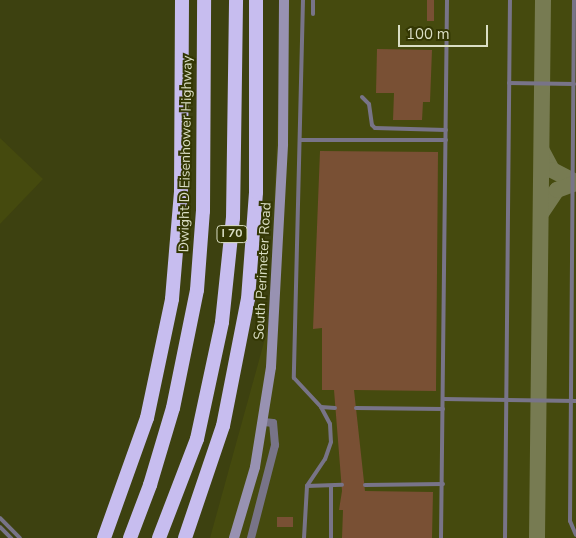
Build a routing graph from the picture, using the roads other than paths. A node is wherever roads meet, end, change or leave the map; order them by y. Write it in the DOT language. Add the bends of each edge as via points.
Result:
graph roads {
  1 [pos="182,0"];
  2 [pos="204,0"];
  3 [pos="236,0"];
  4 [pos="256,0"];
  5 [pos="284,0"];
  6 [pos="303,0"];
  7 [pos="313,0"];
  8 [pos="447,0"];
  9 [pos="510,0"];
  10 [pos="574,0"];
  11 [pos="313,14"];
  12 [pos="510,83"];
  13 [pos="574,84"];
  14 [pos="362,97"];
  15 [pos="446,130"];
  16 [pos="300,140"];
  17 [pos="446,140"];
  18 [pos="575,149"];
  19 [pos="574,216"];
  20 [pos="443,399"];
  21 [pos="506,400"];
  22 [pos="571,400"];
  23 [pos="576,401"];
  24 [pos="322,408"];
  25 [pos="335,408"];
  26 [pos="356,408"];
  27 [pos="443,409"];
  28 [pos="264,422"];
  29 [pos="442,484"];
  30 [pos="342,485"];
  31 [pos="364,485"];
  32 [pos="307,486"];
  33 [pos="331,486"];
  34 [pos="0,518"];
  35 [pos="0,527"];
  36 [pos="576,535"];
  37 [pos="11,538"];
  38 [pos="20,538"];
  39 [pos="104,538"];
  40 [pos="130,538"];
  41 [pos="159,538"];
  42 [pos="185,538"];
  43 [pos="234,538"];
  44 [pos="251,538"];
  45 [pos="304,538"];
  46 [pos="331,538"];
  47 [pos="441,538"];
  48 [pos="505,538"];
  1 -- 39 [label="highway" via="181,192 172,299 147,418"];
  2 -- 40 [label="highway, Dwight D Eisenhower Highway / I 70" via="203,211 197,290 173,408"];
  3 -- 41 [label="highway, I 70" via="233,218 222,322 197,439"];
  4 -- 42 [label="highway" via="256,192 248,299 223,426"];
  5 -- 28 [label="street, South Perimeter Road" via="277,300"];
  6 -- 16 [label="lane"];
  7 -- 11 [label="lane"];
  8 -- 15 [label="lane"];
  9 -- 12 [label="lane"];
  10 -- 13 [label="lane"];
  12 -- 13 [label="lane"];
  12 -- 21 [label="lane"];
  13 -- 18 [label="lane"];
  14 -- 15 [label="lane" via="369,104 375,128"];
  15 -- 17 [label="lane"];
  16 -- 17 [label="lane"];
  16 -- 24 [label="lane" via="294,378"];
  17 -- 20 [label="lane"];
  18 -- 19 [label="lane"];
  19 -- 22 [label="lane"];
  20 -- 21 [label="lane"];
  20 -- 27 [label="lane"];
  21 -- 22 [label="lane"];
  21 -- 48 [label="lane"];
  22 -- 23 [label="lane"];
  22 -- 36 [label="lane" via="570,521"];
  24 -- 25 [label="lane"];
  24 -- 32 [label="lane" via="330,424 331,442 325,459"];
  26 -- 27 [label="lane"];
  27 -- 29 [label="lane"];
  28 -- 43 [label="street, South Perimeter Road" via="253,478"];
  28 -- 44 [label="street" via="273,423 275,445"];
  29 -- 31 [label="lane"];
  29 -- 47 [label="lane"];
  30 -- 33 [label="lane"];
  32 -- 33 [label="lane"];
  32 -- 45 [label="lane"];
  33 -- 46 [label="lane"];
  34 -- 38 [label="lane"];
  35 -- 37 [label="lane"];
}
